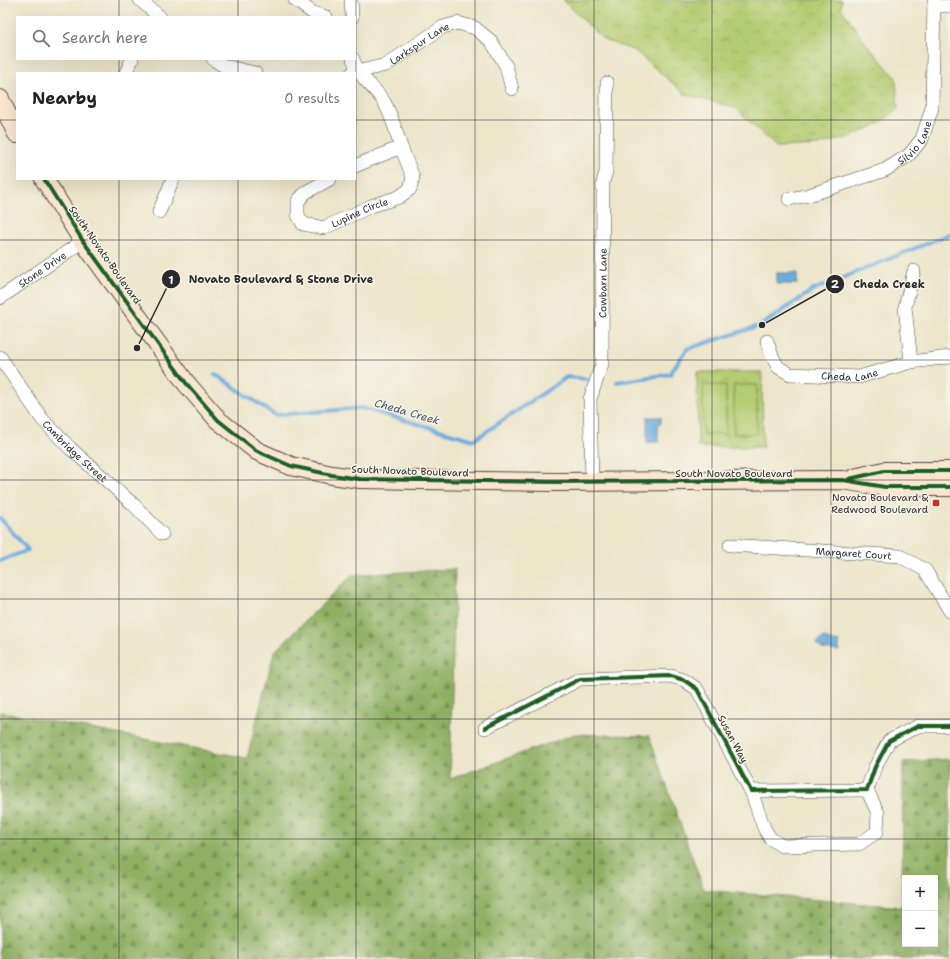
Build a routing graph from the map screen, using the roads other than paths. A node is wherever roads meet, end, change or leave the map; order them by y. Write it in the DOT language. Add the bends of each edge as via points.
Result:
graph roads {
  1 [pos="140,0"];
  2 [pos="295,0"];
  3 [pos="351,0"];
  4 [pos="934,3"];
  5 [pos="950,6"];
  6 [pos="159,16"];
  7 [pos="323,16"];
  8 [pos="352,16"];
  9 [pos="132,60"];
  10 [pos="352,60"];
  11 [pos="219,66"];
  12 [pos="126,72"];
  13 [pos="250,72"];
  14 [pos="355,72"];
  15 [pos="356,73"];
  16 [pos="607,83"];
  17 [pos="512,90"];
  18 [pos="0,99"];
  19 [pos="16,132"];
  20 [pos="401,146"];
  21 [pos="356,166"];
  22 [pos="45,180"];
  23 [pos="173,180"];
  24 [pos="328,180"];
  25 [pos="789,199"];
  26 [pos="159,212"];
  27 [pos="83,241"];
  28 [pos="914,271"];
  29 [pos="0,298"];
  30 [pos="767,341"];
  31 [pos="0,357"];
  32 [pos="950,357"];
  33 [pos="911,362"];
  34 [pos="950,472"];
  35 [pos="843,480"];
  36 [pos="592,482"];
  37 [pos="950,487"];
  38 [pos="162,534"];
  39 [pos="730,544"];
  40 [pos="950,611"];
  41 [pos="950,726"];
  42 [pos="485,728"];
  43 [pos="867,790"];
  44 [pos="752,791"];
  1 -- 6 [label="street"];
  2 -- 7 [label="street" via="313,13"];
  3 -- 8 [label="street"];
  4 -- 5 [label="street, Silvio Lane"];
  4 -- 25 [label="street, Silvio Lane" via="932,108 922,139 909,155 885,170"];
  9 -- 12 [label="street"];
  10 -- 14 [label="street, Lupine Circle"];
  11 -- 13 [label="street"];
  14 -- 17 [label="street, Larkspur Lane" via="386,65 443,27 458,23 475,28 491,41 506,66"];
  15 -- 20 [label="street, Lupine Circle" via="385,103"];
  16 -- 36 [label="street, Cowbarn Lane" via="606,172 603,182 602,364 590,398"];
  18 -- 19 [label="main road"];
  20 -- 21 [label="street"];
  20 -- 24 [label="street, Lupine Circle" via="413,178 410,188 399,197 371,206 324,228 303,224 298,215 298,201 306,192"];
  22 -- 27 [label="main road, South Novato Boulevard"];
  23 -- 26 [label="street"];
  27 -- 29 [label="street, Stone Drive"];
  27 -- 36 [label="main road, South Novato Boulevard" via="186,383 218,420 257,451 291,466 360,479"];
  28 -- 33 [label="street" via="905,307"];
  30 -- 33 [label="street, Cheda Lane" via="778,367 790,374 859,377"];
  31 -- 38 [label="street, Cambridge Street" via="42,419"];
  32 -- 33 [label="street, Cheda Lane"];
  34 -- 35 [label="main road, South Novato Boulevard" via="884,471"];
  35 -- 36 [label="main road, South Novato Boulevard"];
  35 -- 37 [label="main road, South Novato Boulevard" via="884,487"];
  39 -- 40 [label="street, Margaret Court" via="900,556 925,570"];
  41 -- 43 [label="street" via="918,726 889,741 875,767"];
  42 -- 44 [label="street, Susan Way" via="580,678 671,676 684,680 697,689"];
  43 -- 44 [label="street"];
  43 -- 44 [label="street, Susan Way" via="878,812 877,832 859,844 782,846 770,838 764,828"];
}
